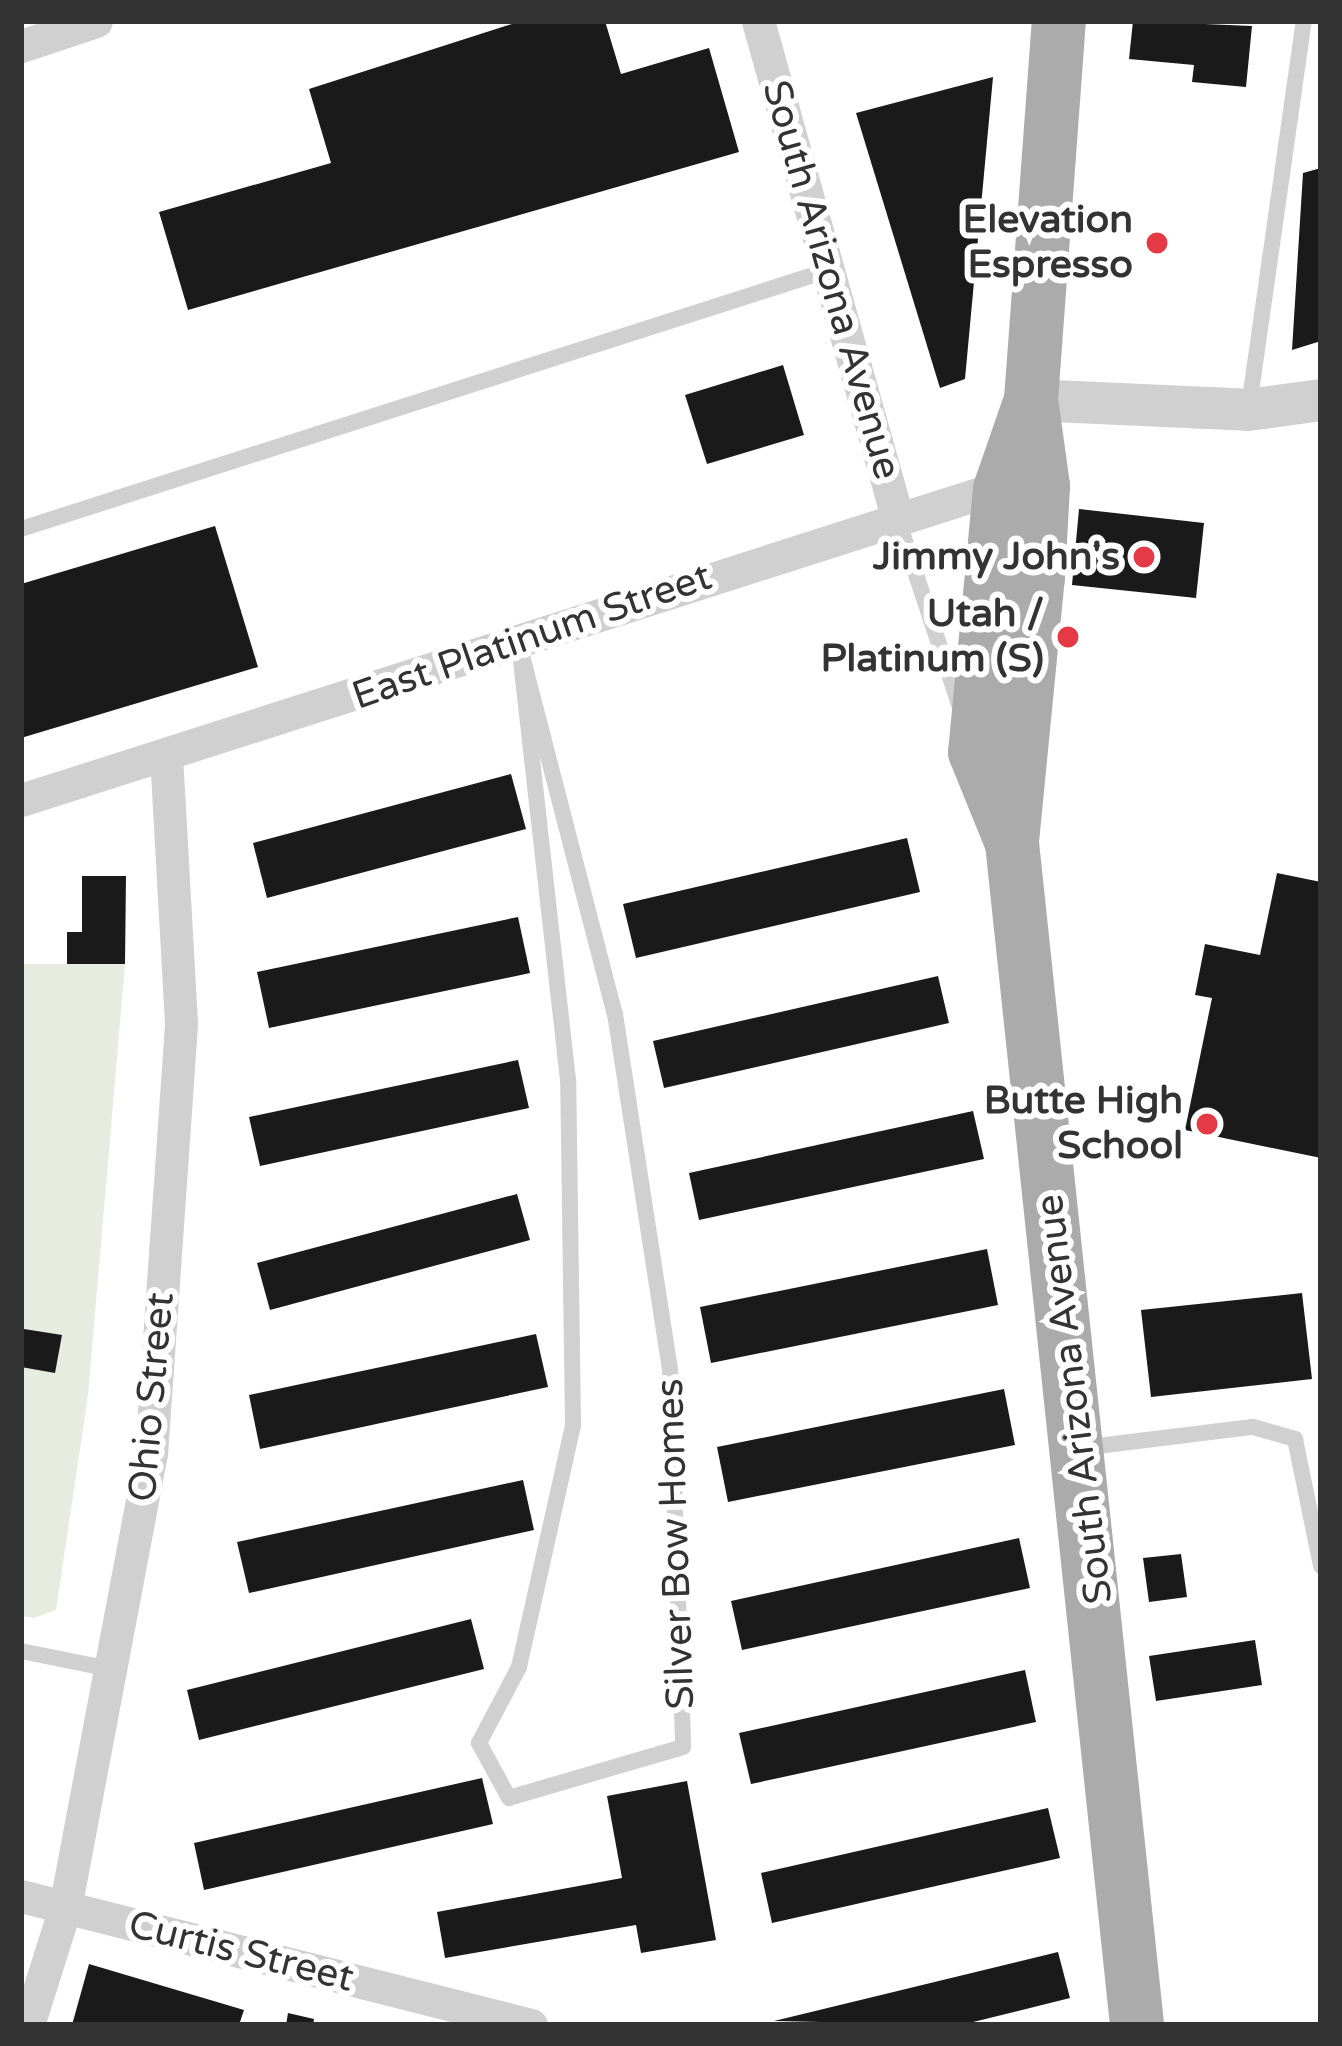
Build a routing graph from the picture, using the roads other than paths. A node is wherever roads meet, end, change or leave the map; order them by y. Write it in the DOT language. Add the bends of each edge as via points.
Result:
graph roads {
  1 [pos="96,21"];
  2 [pos="758,21"];
  3 [pos="1059,21"];
  4 [pos="1304,21"];
  5 [pos="21,46"];
  6 [pos="829,270"];
  7 [pos="1030,400"];
  8 [pos="1321,400"];
  9 [pos="1248,410"];
  10 [pos="1020,479"];
  11 [pos="898,520"];
  12 [pos="21,529"];
  13 [pos="519,644"];
  14 [pos="975,752"];
  15 [pos="166,757"];
  16 [pos="21,800"];
  17 [pos="1012,843"];
  18 [pos="1080,1448"];
  19 [pos="1321,1566"];
  20 [pos="21,1651"];
  21 [pos="116,1670"];
  22 [pos="21,1896"];
  23 [pos="65,1908"];
  24 [pos="28,2025"];
  25 [pos="531,2025"];
  26 [pos="1137,2025"];
  1 -- 5 [label="street"];
  2 -- 6 [label="street, South Arizona Avenue"];
  3 -- 7 [label="main road"];
  4 -- 9 [label="lane"];
  6 -- 11 [label="street, South Arizona Avenue"];
  6 -- 12 [label="lane"];
  7 -- 9 [label="street"];
  7 -- 10 [label="main road"];
  8 -- 9 [label="street"];
  10 -- 11 [label="street, East Platinum Street"];
  10 -- 14 [label="main road"];
  10 -- 17 [label="main road"];
  11 -- 13 [label="street, East Platinum Street"];
  11 -- 14 [label="lane, South Arizona Avenue"];
  13 -- 13 [label="lane, Silver Bow Homes" via="568,1080 573,1425 519,1667 479,1742 509,1798 683,1748 670,1368 616,1014"];
  13 -- 15 [label="street, East Platinum Street"];
  14 -- 17 [label="main road, South Arizona Avenue"];
  15 -- 16 [label="street, East Platinum Street"];
  15 -- 21 [label="street, Ohio Street" via="181,1022 151,1454"];
  17 -- 18 [label="main road, South Arizona Avenue"];
  18 -- 19 [label="lane" via="1252,1427 1295,1439"];
  18 -- 26 [label="main road, South Arizona Avenue"];
  20 -- 21 [label="lane"];
  21 -- 23 [label="street, Ohio Street"];
  22 -- 23 [label="street, Curtis Street"];
  23 -- 24 [label="street, Ohio Street"];
  23 -- 25 [label="street, Curtis Street"];
}
